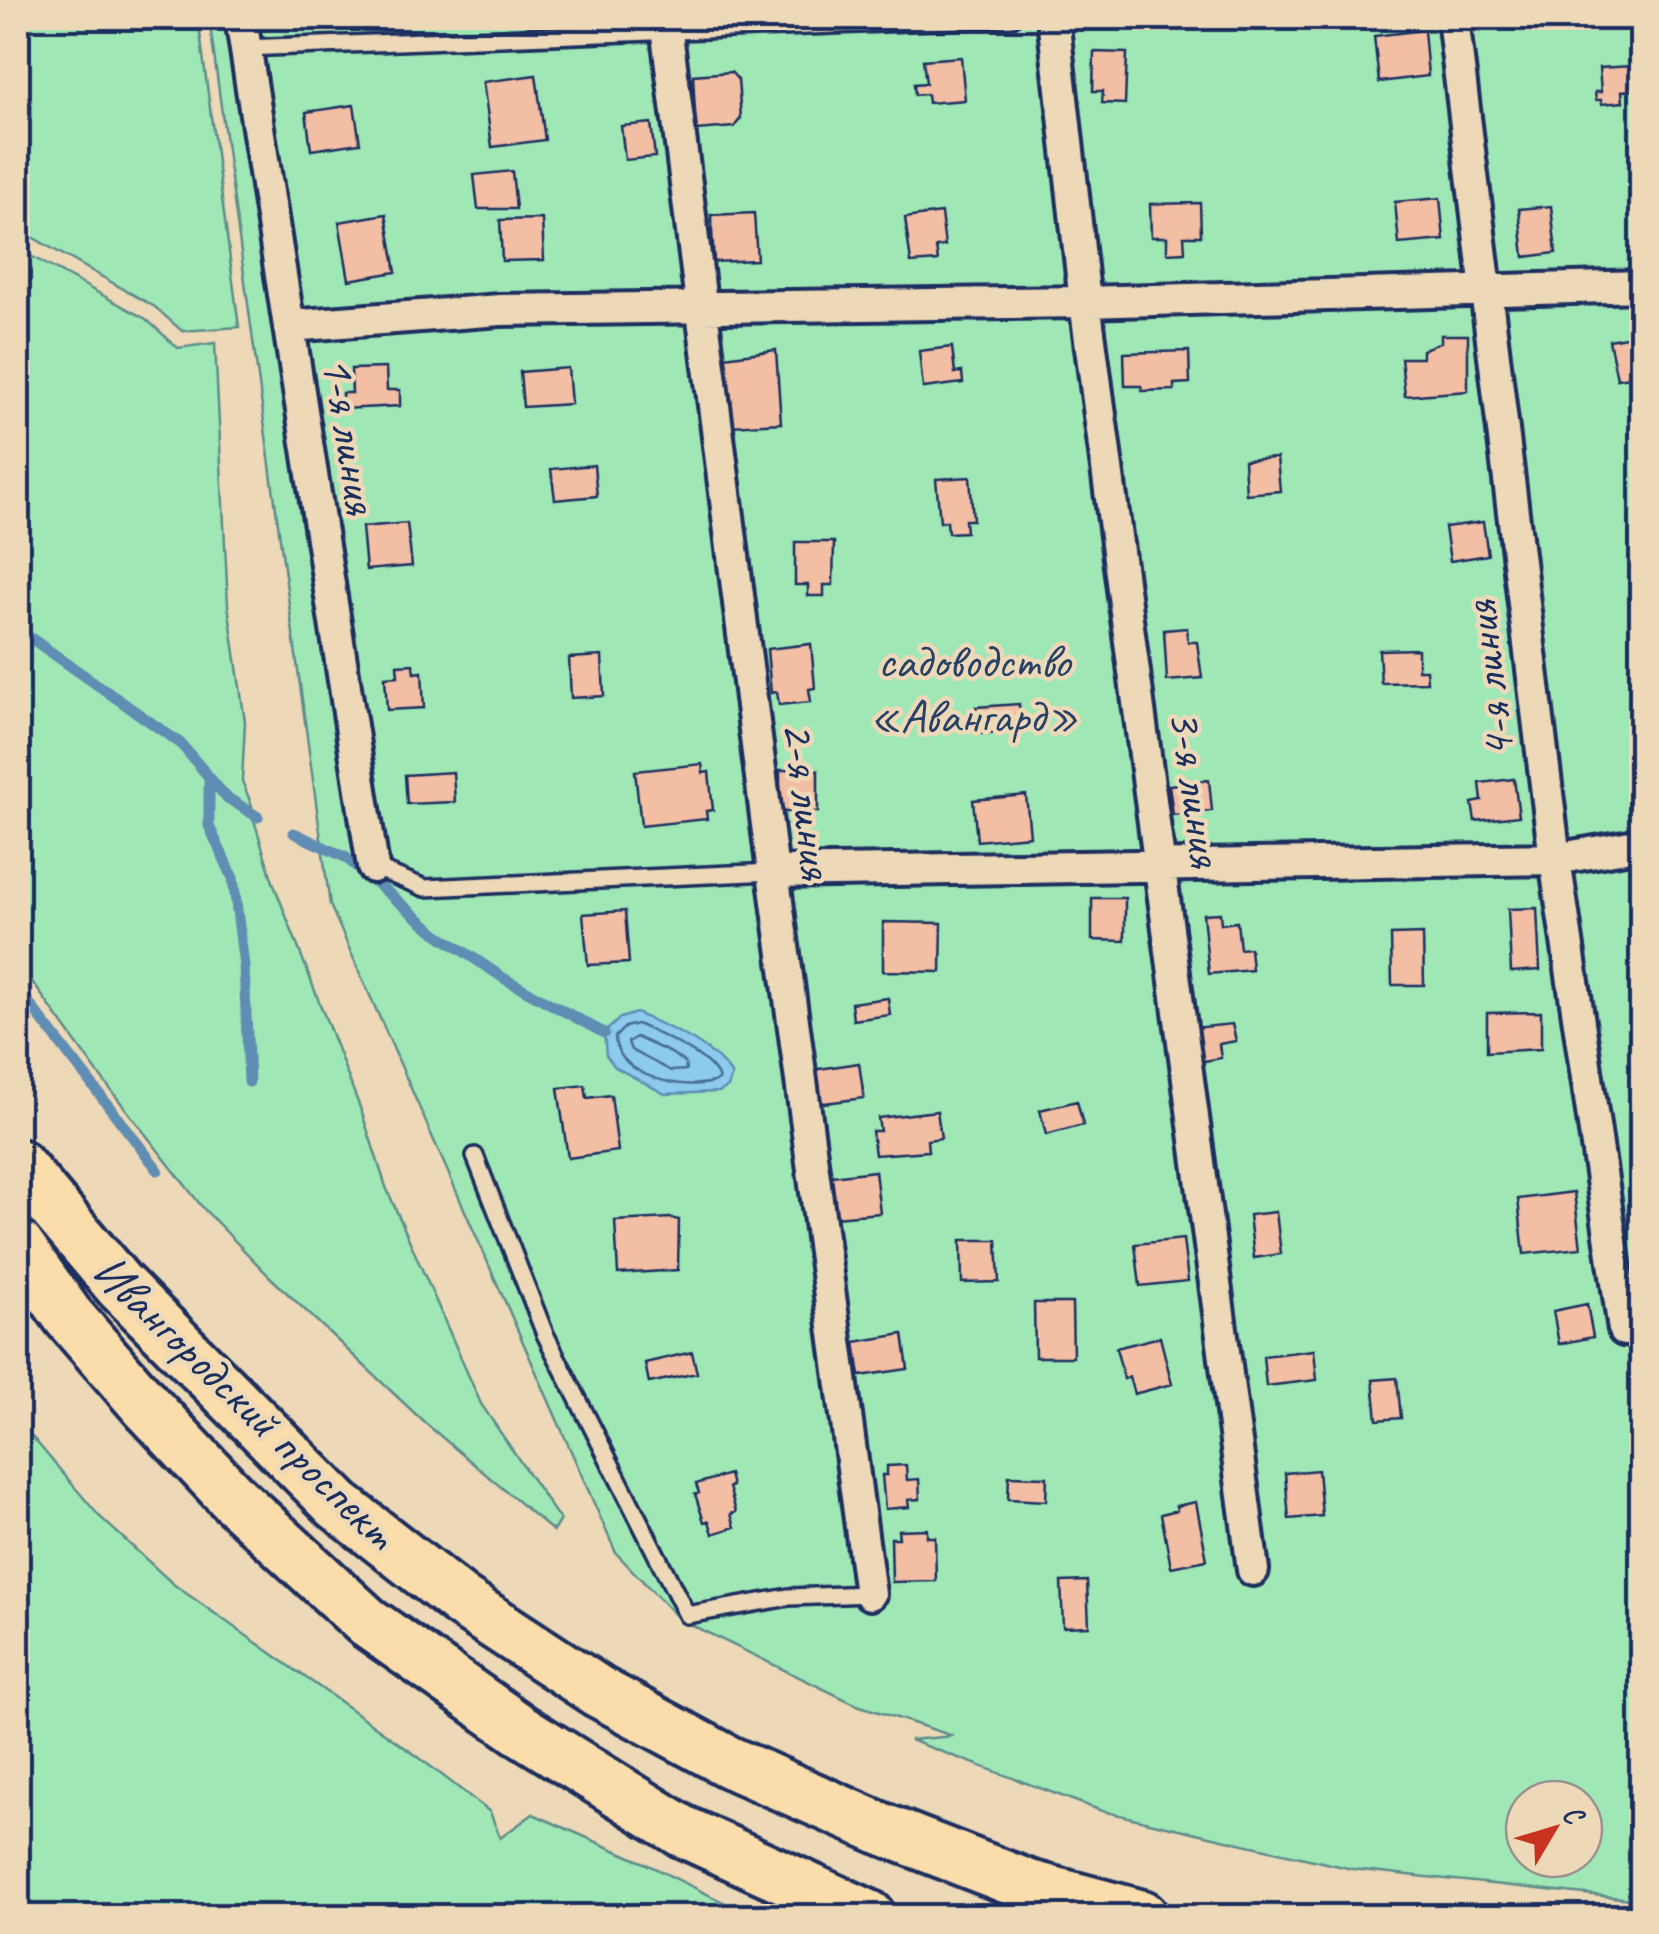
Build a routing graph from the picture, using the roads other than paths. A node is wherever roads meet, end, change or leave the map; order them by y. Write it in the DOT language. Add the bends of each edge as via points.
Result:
graph roads {
  1 [pos="1012,18"];
  2 [pos="1052,18"];
  3 [pos="1453,18"];
  4 [pos="666,24"];
  5 [pos="242,33"];
  6 [pos="1642,286"];
  7 [pos="1486,292"];
  8 [pos="1085,302"];
  9 [pos="702,309"];
  10 [pos="289,326"];
  11 [pos="1642,844"];
  12 [pos="1555,859"];
  13 [pos="1162,864"];
  14 [pos="373,867"];
  15 [pos="773,872"];
  16 [pos="476,1156"];
  17 [pos="18,1165"];
  18 [pos="18,1246"];
  19 [pos="1624,1330"];
  20 [pos="1253,1570"];
  21 [pos="870,1594"];
  22 [pos="869,1916"];
  23 [pos="1142,1916"];
  1 -- 4 [label="lane"];
  2 -- 8 [label="street, 3-я линия"];
  3 -- 7 [label="street, 4-я линия"];
  4 -- 5 [label="lane"];
  4 -- 9 [label="street, 2-я линия"];
  5 -- 10 [label="street, 1-я линия"];
  6 -- 7 [label="street"];
  7 -- 8 [label="street"];
  7 -- 12 [label="street, 4-я линия"];
  8 -- 9 [label="street"];
  8 -- 13 [label="street, 3-я линия"];
  9 -- 10 [label="street" via="500,310"];
  9 -- 15 [label="street, 2-я линия"];
  10 -- 14 [label="street, 1-я линия"];
  11 -- 12 [label="street"];
  12 -- 13 [label="street"];
  12 -- 19 [label="street, 4-я линия"];
  13 -- 15 [label="street"];
  13 -- 20 [label="street, 3-я линия"];
  14 -- 15 [label="lane" via="425,888"];
  15 -- 21 [label="street, 2-я линия"];
  16 -- 21 [label="lane" via="545,1334 687,1615 789,1598"];
  17 -- 23 [label="highway, Ивангородский проспект" via="119,1285 338,1505 462,1602 599,1692 729,1762 1029,1886"];
  18 -- 22 [label="highway, Ивангородский проспект" via="147,1407 367,1622 682,1831"];
}
